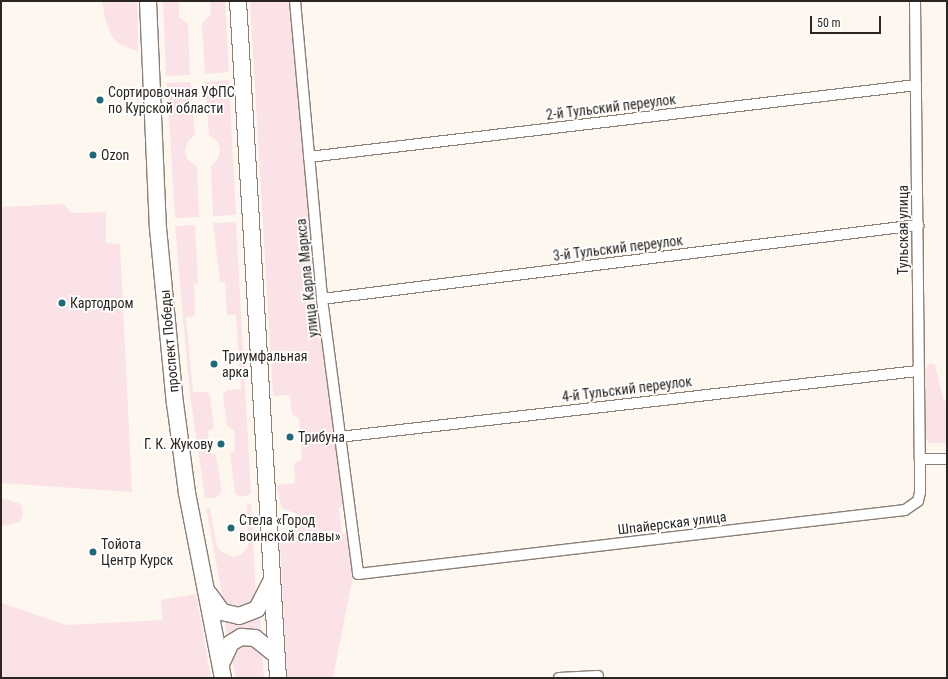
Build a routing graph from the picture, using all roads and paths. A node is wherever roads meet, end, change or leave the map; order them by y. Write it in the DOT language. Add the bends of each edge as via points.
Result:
graph roads {
  1 [pos="148,1"];
  2 [pos="238,1"];
  3 [pos="295,1"];
  4 [pos="916,1"];
  5 [pos="916,86"];
  6 [pos="309,156"];
  7 [pos="918,225"];
  8 [pos="322,299"];
  9 [pos="917,371"];
  10 [pos="339,437"];
  11 [pos="920,459"];
  12 [pos="947,459"];
  13 [pos="358,574"];
  14 [pos="272,578"];
  15 [pos="205,587"];
  16 [pos="277,656"];
  17 [pos="222,671"];
  18 [pos="598,676"];
  19 [pos="588,677"];
  20 [pos="278,678"];
  21 [pos="559,678"];
  1 -- 15 [label="main road, проспект Победы" via="158,228 174,396 187,493"];
  2 -- 14 [label="main road"];
  3 -- 6 [label="street, улица Карла Маркса"];
  4 -- 5 [label="street, Тульская улица"];
  5 -- 6 [label="street, 2-й Тульский переулок"];
  5 -- 7 [label="street, Тульская улица"];
  6 -- 8 [label="street, улица Карла Маркса"];
  7 -- 8 [label="street, 3-й Тульский переулок"];
  7 -- 9 [label="street, Тульская улица"];
  8 -- 10 [label="street, улица Карла Маркса"];
  9 -- 10 [label="street, 4-й Тульский переулок"];
  9 -- 11 [label="street, Тульская улица"];
  10 -- 13 [label="street, улица Карла Маркса"];
  11 -- 12 [label="street"];
  11 -- 13 [label="street, Шпайерская улица" via="918,501 905,510"];
  14 -- 15 [label="main road" via="268,591 257,609 240,616 222,612"];
  14 -- 16 [label="main road"];
  15 -- 17 [label="main road, проспект Победы"];
  16 -- 17 [label="main road" via="255,638 241,637 231,644"];
  16 -- 20 [label="main road"];
  18 -- 19 [label="street"];
  19 -- 21 [label="street"];
}
